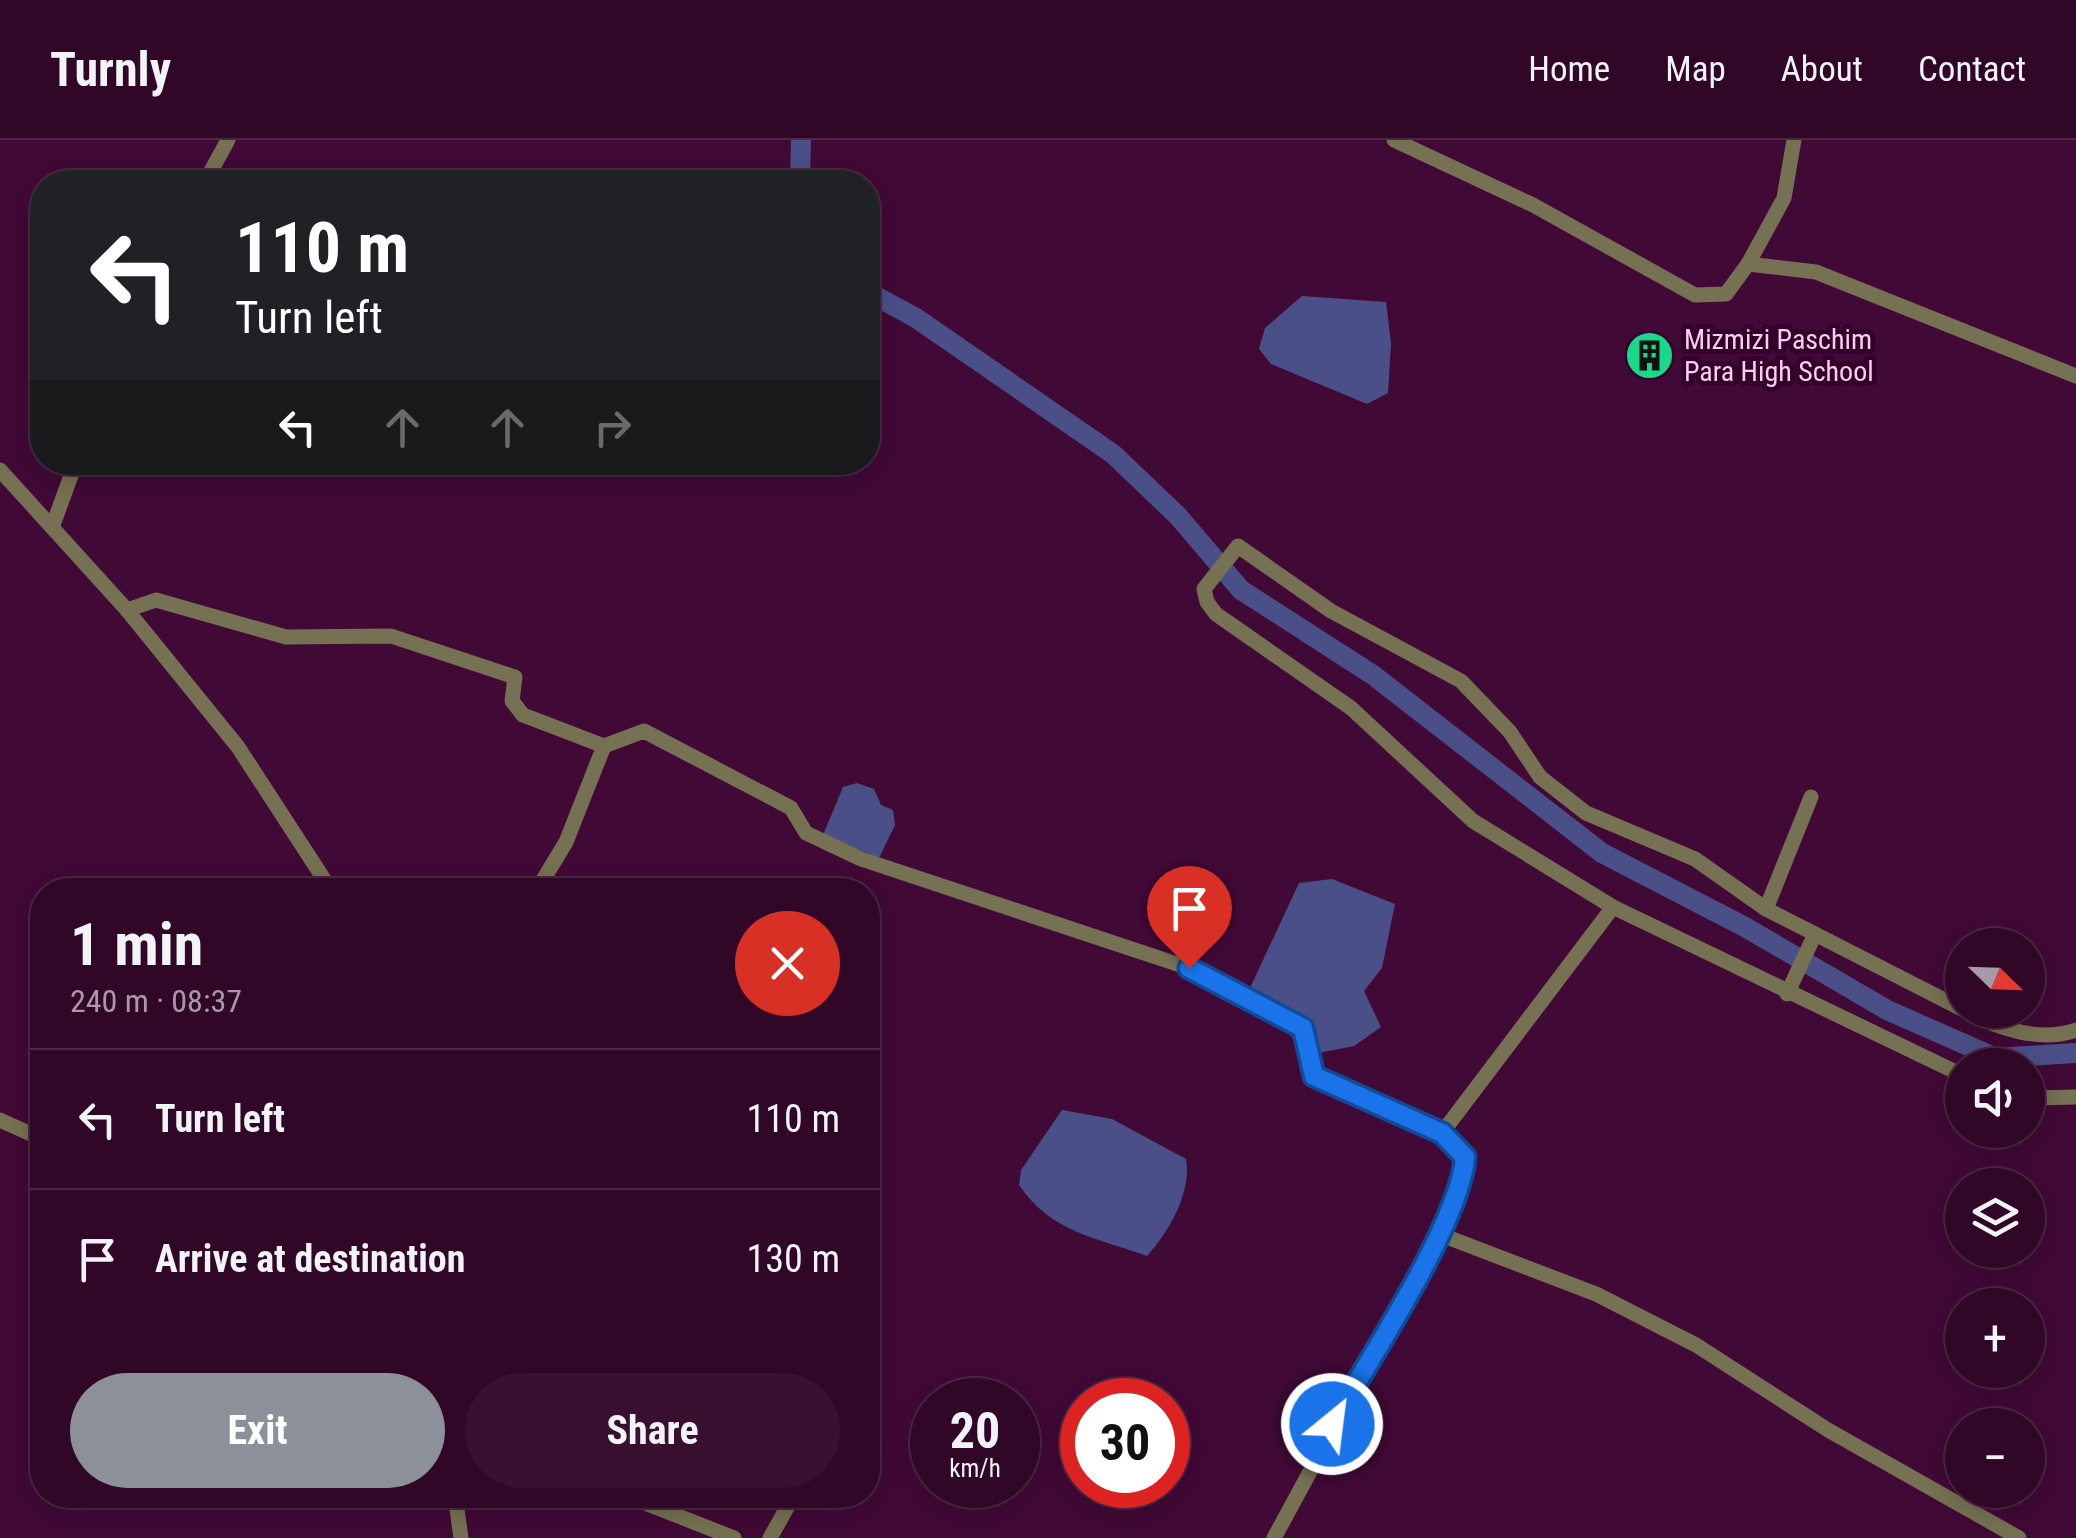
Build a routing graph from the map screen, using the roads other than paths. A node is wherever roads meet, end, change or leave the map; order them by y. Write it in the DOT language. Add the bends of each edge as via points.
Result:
graph roads {
  1 [pos="228,140"];
  2 [pos="1394,140"];
  3 [pos="1794,140"];
  4 [pos="212,170"];
  5 [pos="1748,264"];
  6 [pos="2076,376"];
  7 [pos="0,470"];
  8 [pos="71,475"];
  9 [pos="53,525"];
  10 [pos="127,610"];
  11 [pos="604,746"];
  12 [pos="1811,796"];
  13 [pos="323,878"];
  14 [pos="545,878"];
  15 [pos="1613,907"];
  16 [pos="1766,909"];
  17 [pos="1814,937"];
  18 [pos="1790,989"];
  19 [pos="1945,1001"];
  20 [pos="2010,1028"];
  21 [pos="2076,1030"];
  22 [pos="1945,1066"];
  23 [pos="2076,1096"];
  24 [pos="2045,1097"];
  25 [pos="0,1120"];
  26 [pos="1442,1133"];
  27 [pos="30,1134"];
  28 [pos="1438,1234"];
  29 [pos="456,1508"];
  30 [pos="657,1508"];
  31 [pos="787,1508"];
  32 [pos="461,1538"];
  33 [pos="734,1538"];
  34 [pos="770,1538"];
  35 [pos="1274,1538"];
  36 [pos="2019,1538"];
  1 -- 4 [label="street"];
  2 -- 5 [label="street" via="1532,205 1695,295 1726,294"];
  3 -- 5 [label="street" via="1784,198"];
  5 -- 6 [label="street" via="1816,272"];
  7 -- 9 [label="street"];
  8 -- 9 [label="street"];
  9 -- 10 [label="street"];
  10 -- 11 [label="street" via="156,600 286,637 391,636 515,677 512,701 522,716"];
  10 -- 13 [label="street" via="238,747"];
  11 -- 14 [label="street"];
  11 -- 26 [label="street" via="644,731 791,808 806,833 861,860 1189,968 1303,1028 1309,1066 1324,1083"];
  12 -- 16 [label="street"];
  15 -- 16 [label="street" via="1473,820 1351,708 1216,614 1204,589 1238,546 1331,611 1461,681 1510,732 1540,777 1586,813 1695,859"];
  15 -- 18 [label="street"];
  15 -- 26 [label="street"];
  16 -- 17 [label="street"];
  17 -- 18 [label="street"];
  17 -- 19 [label="street"];
  18 -- 22 [label="street"];
  20 -- 21 [label="street" via="2055,1037"];
  23 -- 24 [label="street"];
  25 -- 27 [label="street"];
  26 -- 28 [label="street" via="1465,1157"];
  28 -- 35 [label="street"];
  28 -- 36 [label="street" via="1596,1294 1696,1345 1828,1430"];
  29 -- 32 [label="street"];
  30 -- 33 [label="street"];
  31 -- 34 [label="street"];
}
